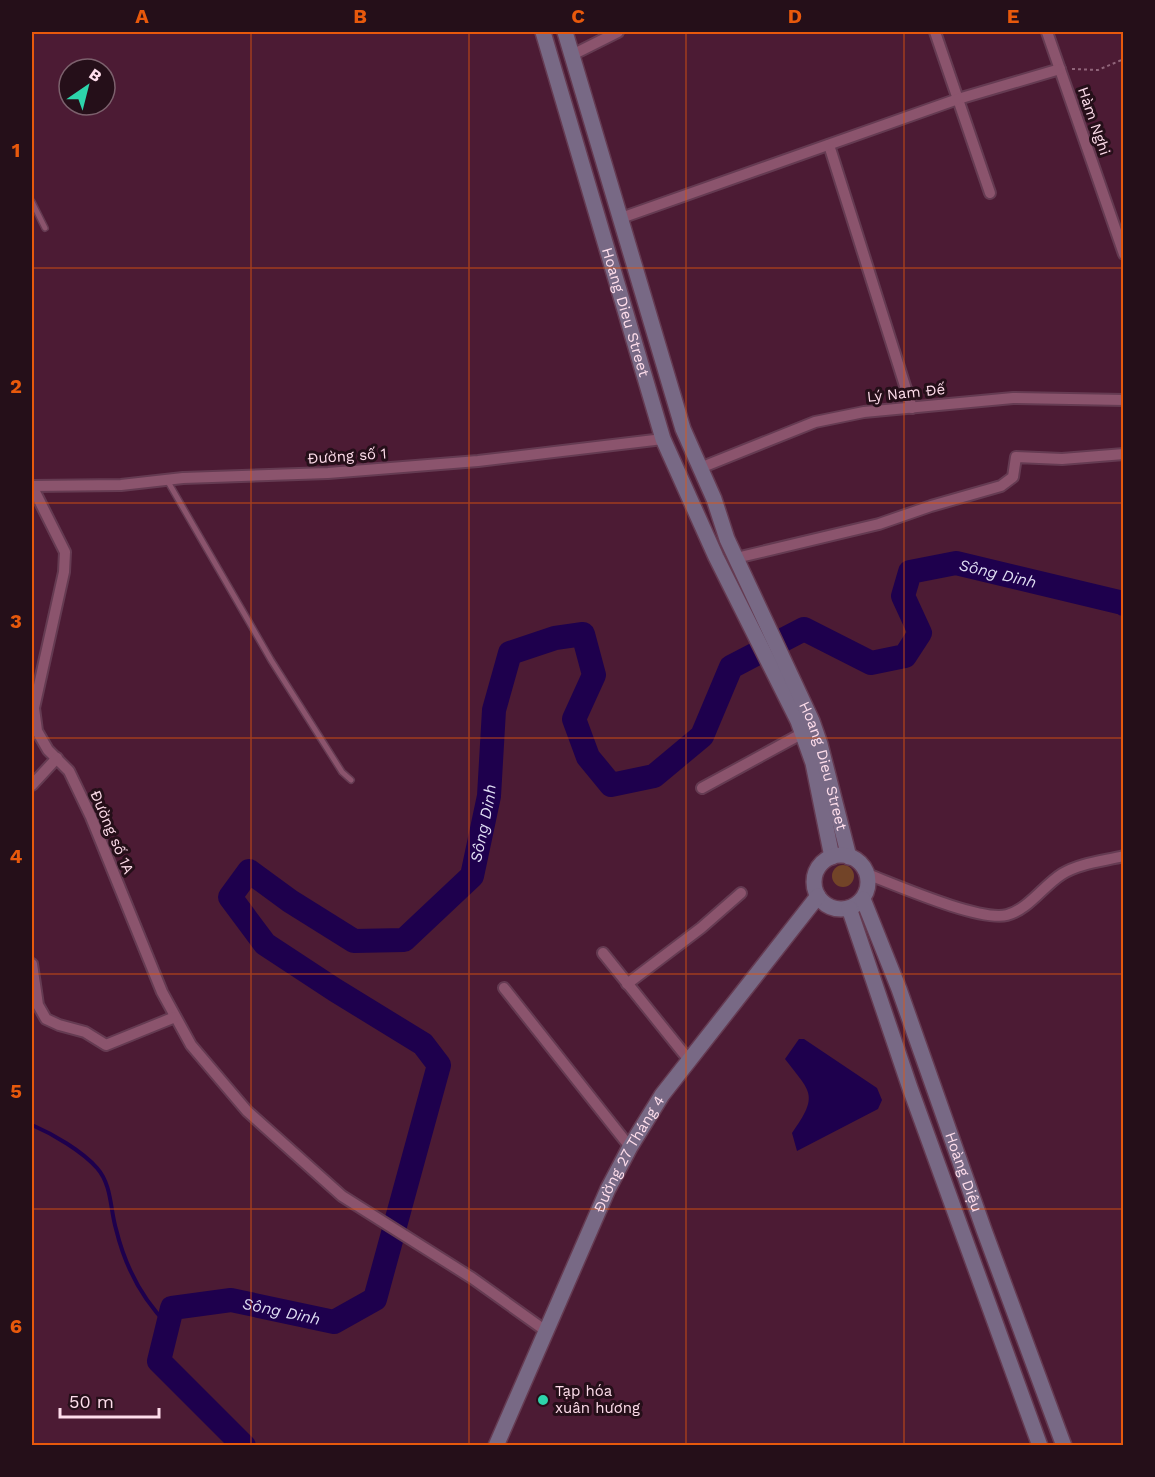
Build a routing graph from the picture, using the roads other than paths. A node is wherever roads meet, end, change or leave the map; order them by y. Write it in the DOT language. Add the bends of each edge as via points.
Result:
graph roads {
  1 [pos="543,32"];
  2 [pos="565,32"];
  3 [pos="618,32"];
  4 [pos="935,32"];
  5 [pos="1047,32"];
  6 [pos="572,55"];
  7 [pos="1060,69"];
  8 [pos="958,99"];
  9 [pos="829,145"];
  10 [pos="990,193"];
  11 [pos="615,199"];
  12 [pos="32,202"];
  13 [pos="594,205"];
  14 [pos="621,218"];
  15 [pos="45,228"];
  16 [pos="1124,254"];
  17 [pos="1124,400"];
  18 [pos="912,408"];
  19 [pos="663,439"];
  20 [pos="1124,454"];
  21 [pos="700,468"];
  22 [pos="167,480"];
  23 [pos="32,486"];
  24 [pos="736,558"];
  25 [pos="786,679"];
  26 [pos="802,733"];
  27 [pos="57,758"];
  28 [pos="351,780"];
  29 [pos="32,785"];
  30 [pos="702,788"];
  31 [pos="1124,856"];
  32 [pos="832,857"];
  33 [pos="849,857"];
  34 [pos="867,874"];
  35 [pos="741,893"];
  36 [pos="818,896"];
  37 [pos="863,899"];
  38 [pos="849,908"];
  39 [pos="603,953"];
  40 [pos="32,964"];
  41 [pos="627,984"];
  42 [pos="504,987"];
  43 [pos="175,1017"];
  44 [pos="689,1060"];
  45 [pos="630,1147"];
  46 [pos="546,1331"];
  47 [pos="496,1446"];
  48 [pos="1040,1446"];
  49 [pos="1064,1446"];
  1 -- 13 [label="main road, Hoang Dieu Street"];
  2 -- 6 [label="main road, Hoang Dieu Street"];
  3 -- 6 [label="street"];
  4 -- 8 [label="street"];
  5 -- 7 [label="street, Hàm Nghi"];
  6 -- 11 [label="main road, Hoang Dieu Street"];
  7 -- 8 [label="street"];
  7 -- 16 [label="street, Hàm Nghi"];
  8 -- 9 [label="street"];
  8 -- 10 [label="street"];
  9 -- 14 [label="street"];
  9 -- 18 [label="street"];
  11 -- 13 [label="main road"];
  11 -- 14 [label="main road, Hoang Dieu Street"];
  12 -- 15 [label="lane"];
  13 -- 19 [label="main road, Hoang Dieu Street"];
  14 -- 21 [label="main road, Hoang Dieu Street" via="683,429"];
  17 -- 18 [label="street, Lý Nam Đế" via="1013,398"];
  18 -- 21 [label="street, Lý Nam Đế" via="815,422"];
  19 -- 22 [label="street, Đường số 1" via="478,461"];
  19 -- 25 [label="main road, Hoang Dieu Street" via="731,587"];
  20 -- 24 [label="street" via="1062,459 1016,457 1013,477 1000,486 879,524"];
  21 -- 24 [label="main road, Hoang Dieu Street"];
  22 -- 23 [label="street, Đường số 1"];
  22 -- 28 [label="lane" via="271,660 342,772"];
  23 -- 27 [label="street, Đường số 1A" via="65,552 34,708 37,731"];
  24 -- 25 [label="main road, Hoang Dieu Street"];
  25 -- 26 [label="main road, Hoang Dieu Street"];
  25 -- 33 [label="main road, Hoang Dieu Street" via="820,744"];
  26 -- 30 [label="street"];
  26 -- 32 [label="main road, Hoang Dieu Street" via="813,763"];
  27 -- 29 [label="street"];
  27 -- 43 [label="street, Đường số 1A" via="69,771 91,817"];
  31 -- 34 [label="street" via="1064,873 1026,905 1006,916 979,915"];
  32 -- 33 [label="main road"];
  32 -- 36 [label="main road" via="816,873"];
  33 -- 34 [label="main road"];
  34 -- 37 [label="main road"];
  35 -- 41 [label="street"];
  36 -- 38 [label="main road" via="831,907"];
  36 -- 44 [label="main road, Đường 27 Tháng 4"];
  37 -- 38 [label="main road"];
  37 -- 49 [label="main road, Hoàng Diệu"];
  38 -- 48 [label="main road, Hoàng Diệu"];
  39 -- 41 [label="street"];
  40 -- 43 [label="street" via="38,1005 46,1019 85,1032 106,1045"];
  41 -- 44 [label="street"];
  42 -- 45 [label="street"];
  43 -- 46 [label="street, Đường số 1A" via="191,1045 248,1111 342,1196 472,1278"];
  44 -- 45 [label="main road, Đường 27 Tháng 4"];
  45 -- 46 [label="main road, Đường 27 Tháng 4"];
  46 -- 47 [label="main road, Đường 27 Tháng 4"];
}
